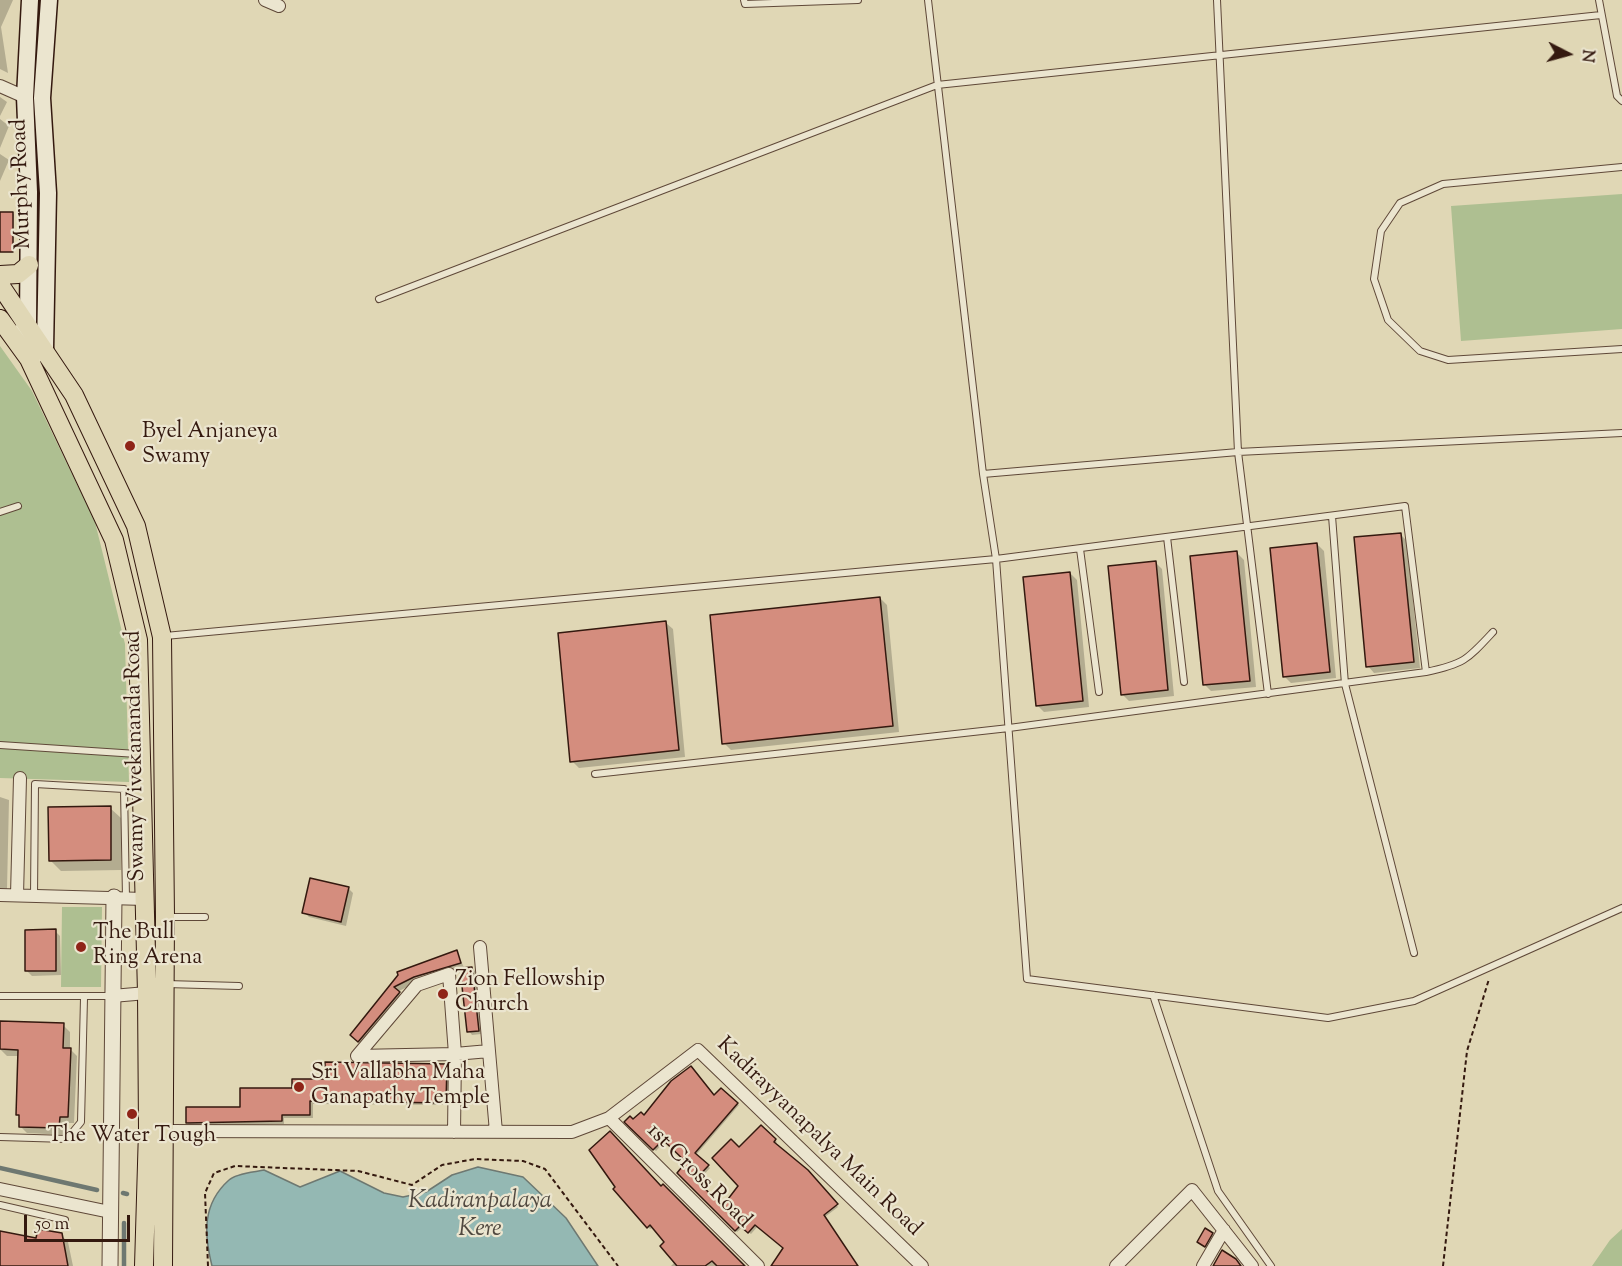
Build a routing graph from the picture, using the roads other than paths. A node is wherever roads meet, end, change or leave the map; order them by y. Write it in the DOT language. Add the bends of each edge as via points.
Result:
graph roads {
  1 [pos="30,0"];
  2 [pos="49,0"];
  3 [pos="264,0"];
  4 [pos="744,0"];
  5 [pos="858,0"];
  6 [pos="928,0"];
  7 [pos="1217,0"];
  8 [pos="1599,0"];
  9 [pos="279,6"];
  10 [pos="1600,15"];
  11 [pos="1219,55"];
  12 [pos="938,85"];
  13 [pos="0,86"];
  14 [pos="25,97"];
  15 [pos="1622,101"];
  16 [pos="1622,167"];
  17 [pos="29,265"];
  18 [pos="0,275"];
  19 [pos="0,285"];
  20 [pos="379,298"];
  21 [pos="0,319"];
  22 [pos="28,325"];
  23 [pos="15,338"];
  24 [pos="1622,348"];
  25 [pos="45,349"];
  26 [pos="29,359"];
  27 [pos="1622,433"];
  28 [pos="1238,452"];
  29 [pos="983,474"];
  30 [pos="18,506"];
  31 [pos="0,512"];
  32 [pos="1332,516"];
  33 [pos="1247,527"];
  34 [pos="1167,537"];
  35 [pos="1080,549"];
  36 [pos="996,560"];
  37 [pos="1493,632"];
  38 [pos="162,637"];
  39 [pos="1426,672"];
  40 [pos="1184,682"];
  41 [pos="1345,684"];
  42 [pos="1099,692"];
  43 [pos="1268,694"];
  44 [pos="1009,728"];
  45 [pos="0,745"];
  46 [pos="141,755"];
  47 [pos="595,774"];
  48 [pos="20,778"];
  49 [pos="0,895"];
  50 [pos="17,895"];
  51 [pos="34,896"];
  52 [pos="120,898"];
  53 [pos="145,899"];
  54 [pos="1622,908"];
  55 [pos="165,917"];
  56 [pos="205,917"];
  57 [pos="480,947"];
  58 [pos="1414,953"];
  59 [pos="165,984"];
  60 [pos="239,986"];
  61 [pos="147,993"];
  62 [pos="1153,995"];
  63 [pos="0,996"];
  64 [pos="112,996"];
  65 [pos="84,998"];
  66 [pos="489,1051"];
  67 [pos="455,1054"];
  68 [pos="609,1118"];
  69 [pos="165,1131"];
  70 [pos="454,1132"];
  71 [pos="496,1132"];
  72 [pos="0,1137"];
  73 [pos="0,1189"];
  74 [pos="39,1197"];
  75 [pos="0,1205"];
  76 [pos="110,1212"];
  77 [pos="36,1213"];
  78 [pos="65,1220"];
  79 [pos="1224,1230"];
  80 [pos="110,1266"];
  81 [pos="144,1266"];
  82 [pos="163,1266"];
  83 [pos="758,1266"];
  84 [pos="922,1266"];
  85 [pos="1116,1266"];
  86 [pos="1203,1266"];
  87 [pos="1252,1266"];
  88 [pos="1271,1266"];
  1 -- 14 [label="main road, Murphy Road"];
  2 -- 25 [label="main road, Murphy Road" via="42,98 48,193"];
  3 -- 9 [label="street"];
  4 -- 5 [label="lane" via="745,4"];
  6 -- 12 [label="lane"];
  7 -- 11 [label="lane"];
  8 -- 10 [label="lane"];
  10 -- 11 [label="lane"];
  10 -- 15 [label="lane" via="1617,96"];
  11 -- 12 [label="lane"];
  11 -- 28 [label="lane"];
  12 -- 20 [label="lane"];
  12 -- 29 [label="lane"];
  13 -- 14 [label="street"];
  14 -- 17 [label="main road, Murphy Road"];
  16 -- 24 [label="lane" via="1443,184 1400,203 1381,231 1374,279 1388,321 1420,351 1448,360"];
  17 -- 18 [label="main road" via="18,274"];
  17 -- 22 [label="main road, Murphy Road"];
  19 -- 22 [label="main road, Swamy Vivekananda Road"];
  21 -- 23 [label="main road, Swamy Vivekananda Road"];
  22 -- 23 [label="main road"];
  22 -- 25 [label="main road, Swamy Vivekananda Road"];
  23 -- 26 [label="main road, Swamy Vivekananda Road"];
  25 -- 26 [label="main road"];
  25 -- 38 [label="main road, Swamy Vivekananda Road" via="74,395 136,526"];
  26 -- 46 [label="main road, Swamy Vivekananda Road" via="114,540 138,640"];
  27 -- 28 [label="lane"];
  28 -- 29 [label="lane"];
  28 -- 33 [label="lane"];
  29 -- 36 [label="lane"];
  30 -- 31 [label="lane"];
  32 -- 33 [label="lane"];
  32 -- 39 [label="lane" via="1405,506"];
  32 -- 41 [label="lane"];
  33 -- 34 [label="lane"];
  33 -- 43 [label="lane"];
  34 -- 35 [label="lane"];
  34 -- 40 [label="lane"];
  35 -- 36 [label="lane"];
  35 -- 42 [label="lane"];
  36 -- 38 [label="lane"];
  36 -- 44 [label="lane"];
  37 -- 39 [label="lane" via="1466,661"];
  38 -- 55 [label="main road, Swamy Vivekananda Road"];
  39 -- 41 [label="lane"];
  41 -- 43 [label="lane"];
  41 -- 58 [label="lane"];
  43 -- 44 [label="lane"];
  44 -- 47 [label="lane"];
  44 -- 62 [label="lane" via="1027,979"];
  45 -- 46 [label="lane"];
  46 -- 53 [label="main road, Swamy Vivekananda Road"];
  48 -- 50 [label="street"];
  49 -- 50 [label="street"];
  50 -- 51 [label="street"];
  51 -- 52 [label="street"];
  51 -- 52 [label="lane" via="35,784 124,789"];
  52 -- 53 [label="street"];
  52 -- 64 [label="street"];
  53 -- 61 [label="main road, Swamy Vivekananda Road"];
  54 -- 62 [label="lane" via="1414,1000 1328,1018"];
  55 -- 56 [label="lane"];
  55 -- 59 [label="main road, Swamy Vivekananda Road"];
  57 -- 66 [label="street"];
  59 -- 60 [label="lane"];
  59 -- 69 [label="main road, Swamy Vivekananda Road"];
  61 -- 64 [label="street"];
  61 -- 81 [label="main road, Swamy Vivekananda Road"];
  62 -- 88 [label="lane" via="1218,1191"];
  63 -- 65 [label="lane"];
  64 -- 65 [label="lane"];
  64 -- 76 [label="street"];
  65 -- 72 [label="lane" via="81,1122 67,1139"];
  66 -- 67 [label="street"];
  66 -- 71 [label="street"];
  67 -- 67 [label="street" via="449,974 417,985 357,1056"];
  67 -- 70 [label="street"];
  68 -- 71 [label="street, Kadirayyanapalya Main Road" via="572,1132"];
  68 -- 83 [label="street, 1st Cross Road"];
  68 -- 84 [label="street, Kadirayyanapalya Main Road" via="698,1050"];
  69 -- 70 [label="street, Kadirayyanapalya Main Road"];
  69 -- 82 [label="main road, Swamy Vivekananda Road"];
  70 -- 71 [label="street, Kadirayyanapalya Main Road"];
  73 -- 74 [label="street"];
  74 -- 76 [label="street"];
  74 -- 77 [label="lane"];
  75 -- 77 [label="lane"];
  76 -- 80 [label="street"];
  77 -- 78 [label="lane"];
  79 -- 85 [label="street" via="1192,1190"];
  79 -- 86 [label="street"];
  79 -- 87 [label="street"];
}
